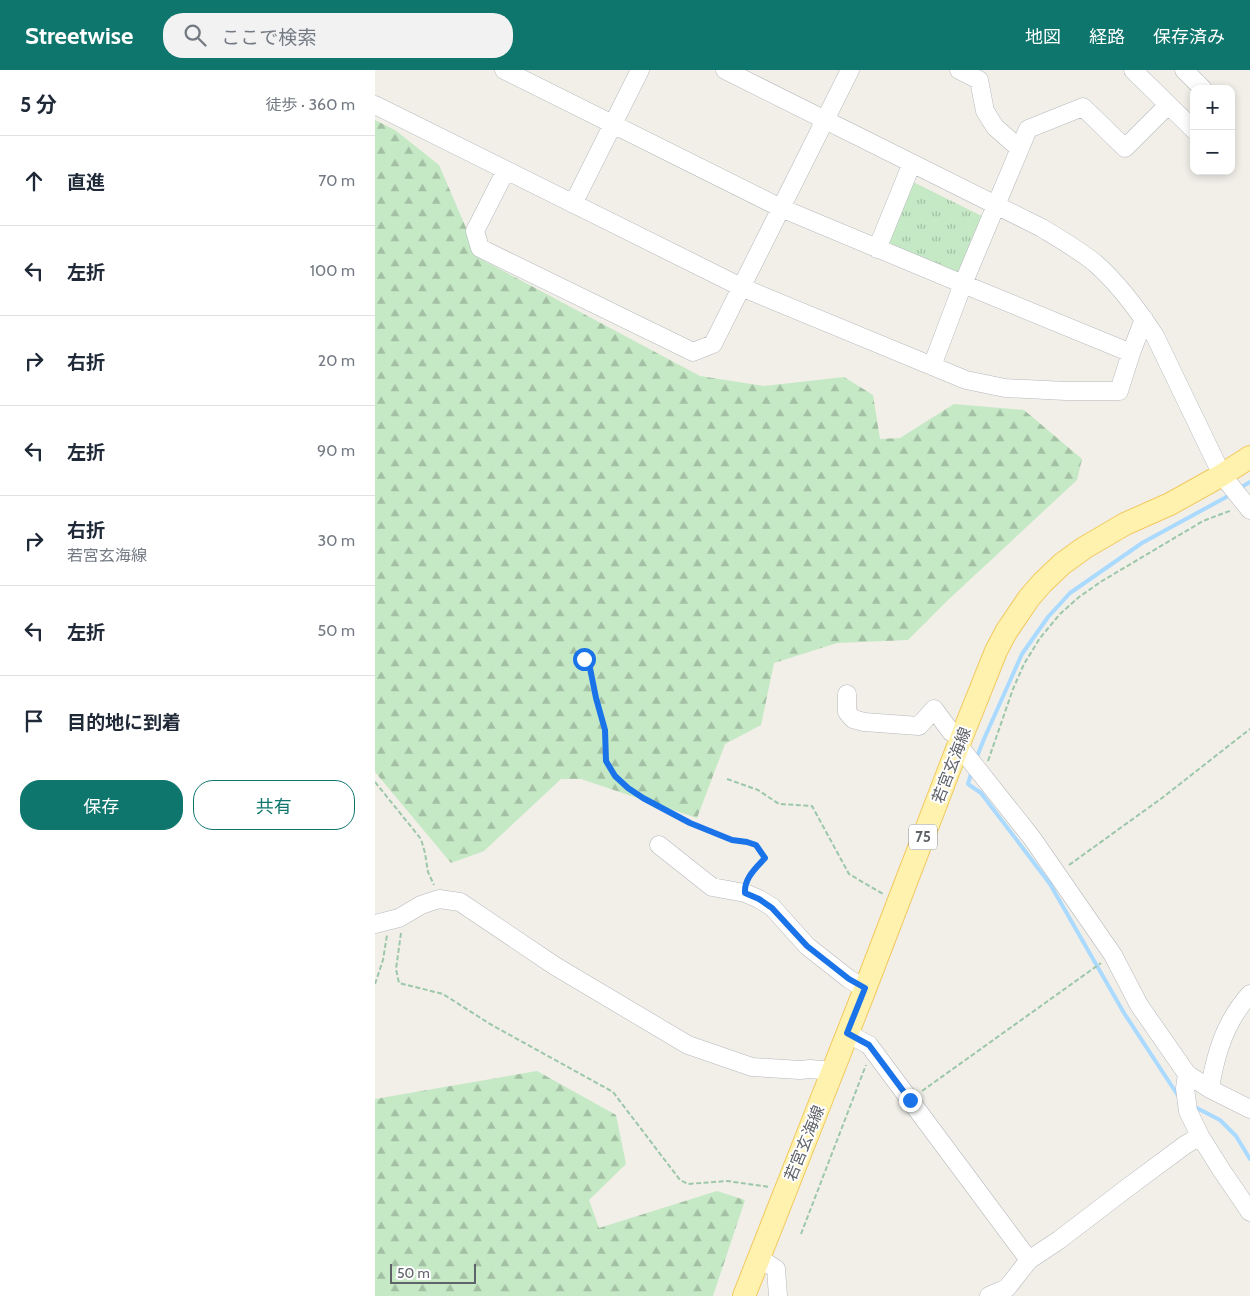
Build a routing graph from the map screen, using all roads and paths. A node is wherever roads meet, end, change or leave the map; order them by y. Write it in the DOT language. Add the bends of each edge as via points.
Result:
graph roads {
  1 [pos="504,70"];
  2 [pos="640,70"];
  3 [pos="725,70"];
  4 [pos="850,70"];
  5 [pos="959,70"];
  6 [pos="1133,70"];
  7 [pos="1184,70"];
  8 [pos="1199,85"];
  9 [pos="375,105"];
  10 [pos="1168,105"];
  11 [pos="825,120"];
  12 [pos="613,124"];
  13 [pos="1190,126"];
  14 [pos="1020,149"];
  15 [pos="912,163"];
  16 [pos="506,170"];
  17 [pos="573,204"];
  18 [pos="996,206"];
  19 [pos="781,208"];
  20 [pos="877,248"];
  21 [pos="963,284"];
  22 [pos="741,287"];
  23 [pos="1144,319"];
  24 [pos="1131,353"];
  25 [pos="931,366"];
  26 [pos="1250,457"];
  27 [pos="1223,475"];
  28 [pos="1248,507"];
  29 [pos="584,652"];
  30 [pos="847,694"];
  31 [pos="1250,729"];
  32 [pos="960,741"];
  33 [pos="980,772"];
  34 [pos="727,779"];
  35 [pos="375,782"];
  36 [pos="659,845"];
  37 [pos="1057,874"];
  38 [pos="745,893"];
  39 [pos="900,898"];
  40 [pos="439,899"];
  41 [pos="388,921"];
  42 [pos="1113,954"];
  43 [pos="375,984"];
  44 [pos="865,988"];
  45 [pos="1250,994"];
  46 [pos="847,1033"];
  47 [pos="875,1053"];
  48 [pos="833,1071"];
  49 [pos="1187,1074"];
  50 [pos="1210,1089"];
  51 [pos="910,1100"];
  52 [pos="1250,1109"];
  53 [pos="1200,1136"];
  54 [pos="786,1190"];
  55 [pos="1250,1212"];
  56 [pos="801,1234"];
  57 [pos="759,1258"];
  58 [pos="1029,1260"];
  59 [pos="744,1296"];
  60 [pos="778,1296"];
  61 [pos="989,1296"];
  1 -- 12 [label="street"];
  2 -- 12 [label="street"];
  3 -- 11 [label="street"];
  4 -- 11 [label="street"];
  5 -- 14 [label="street" via="979,80 985,111 995,127"];
  6 -- 10 [label="street"];
  7 -- 8 [label="street"];
  9 -- 16 [label="street"];
  10 -- 13 [label="street"];
  10 -- 14 [label="street" via="1125,148 1083,107 1028,129"];
  11 -- 15 [label="street"];
  11 -- 19 [label="street"];
  12 -- 17 [label="street"];
  12 -- 19 [label="street"];
  14 -- 18 [label="street"];
  15 -- 18 [label="street"];
  15 -- 20 [label="street"];
  16 -- 17 [label="street"];
  16 -- 22 [label="street" via="475,231 480,248 693,352 713,344"];
  17 -- 22 [label="street"];
  18 -- 21 [label="street"];
  18 -- 23 [label="street" via="1042,228 1095,264"];
  19 -- 20 [label="street"];
  19 -- 22 [label="street"];
  20 -- 21 [label="street"];
  21 -- 24 [label="street"];
  21 -- 25 [label="street"];
  22 -- 25 [label="street"];
  23 -- 24 [label="street"];
  23 -- 27 [label="street"];
  24 -- 25 [label="street" via="1119,391 1005,388 966,380"];
  26 -- 27 [label="main road, 若宮玄海線 / 75"];
  27 -- 28 [label="street"];
  27 -- 32 [label="main road, 若宮玄海線 / 75" via="1084,548 1042,584 1018,614 996,651"];
  28 -- 33 [label="path" via="1203,521 1102,581 1060,614 1024,664 988,762"];
  29 -- 38 [label="path" via="605,730 606,761 615,776 643,798 690,823 732,840 756,845 765,858 749,876"];
  30 -- 32 [label="street" via="847,712 853,719 919,726 934,709"];
  31 -- 37 [label="path"];
  32 -- 33 [label="street"];
  32 -- 39 [label="main road, 若宮玄海線 / 75"];
  33 -- 37 [label="street"];
  34 -- 39 [label="path" via="758,790 779,804 812,806 849,874 883,894"];
  35 -- 40 [label="path" via="421,839 428,872"];
  36 -- 38 [label="street" via="712,887"];
  37 -- 42 [label="street"];
  38 -- 44 [label="street" via="772,908 807,946"];
  39 -- 44 [label="main road, 若宮玄海線 / 75"];
  40 -- 41 [label="street"];
  40 -- 48 [label="street" via="467,906 555,966 687,1045 751,1067"];
  41 -- 43 [label="path" via="383,960"];
  41 -- 54 [label="path" via="401,927 396,969 399,983 443,994 490,1024 613,1092 680,1180 688,1184 727,1180"];
  42 -- 49 [label="street" via="1139,1005"];
  42 -- 51 [label="path"];
  44 -- 46 [label="main road, 若宮玄海線 / 75"];
  45 -- 50 [label="street" via="1225,1032"];
  46 -- 47 [label="street" via="869,1045"];
  46 -- 48 [label="main road, 若宮玄海線 / 75"];
  47 -- 51 [label="street"];
  47 -- 56 [label="path" via="868,1061"];
  48 -- 54 [label="main road, 若宮玄海線 / 75"];
  49 -- 50 [label="street"];
  49 -- 53 [label="street" via="1188,1111"];
  50 -- 52 [label="street"];
  51 -- 58 [label="street"];
  53 -- 55 [label="street"];
  53 -- 58 [label="street"];
  54 -- 57 [label="main road, 若宮玄海線 / 75"];
  57 -- 59 [label="main road, 若宮玄海線 / 75"];
  57 -- 60 [label="street" via="776,1269"];
  58 -- 61 [label="street" via="1007,1288"];
}
